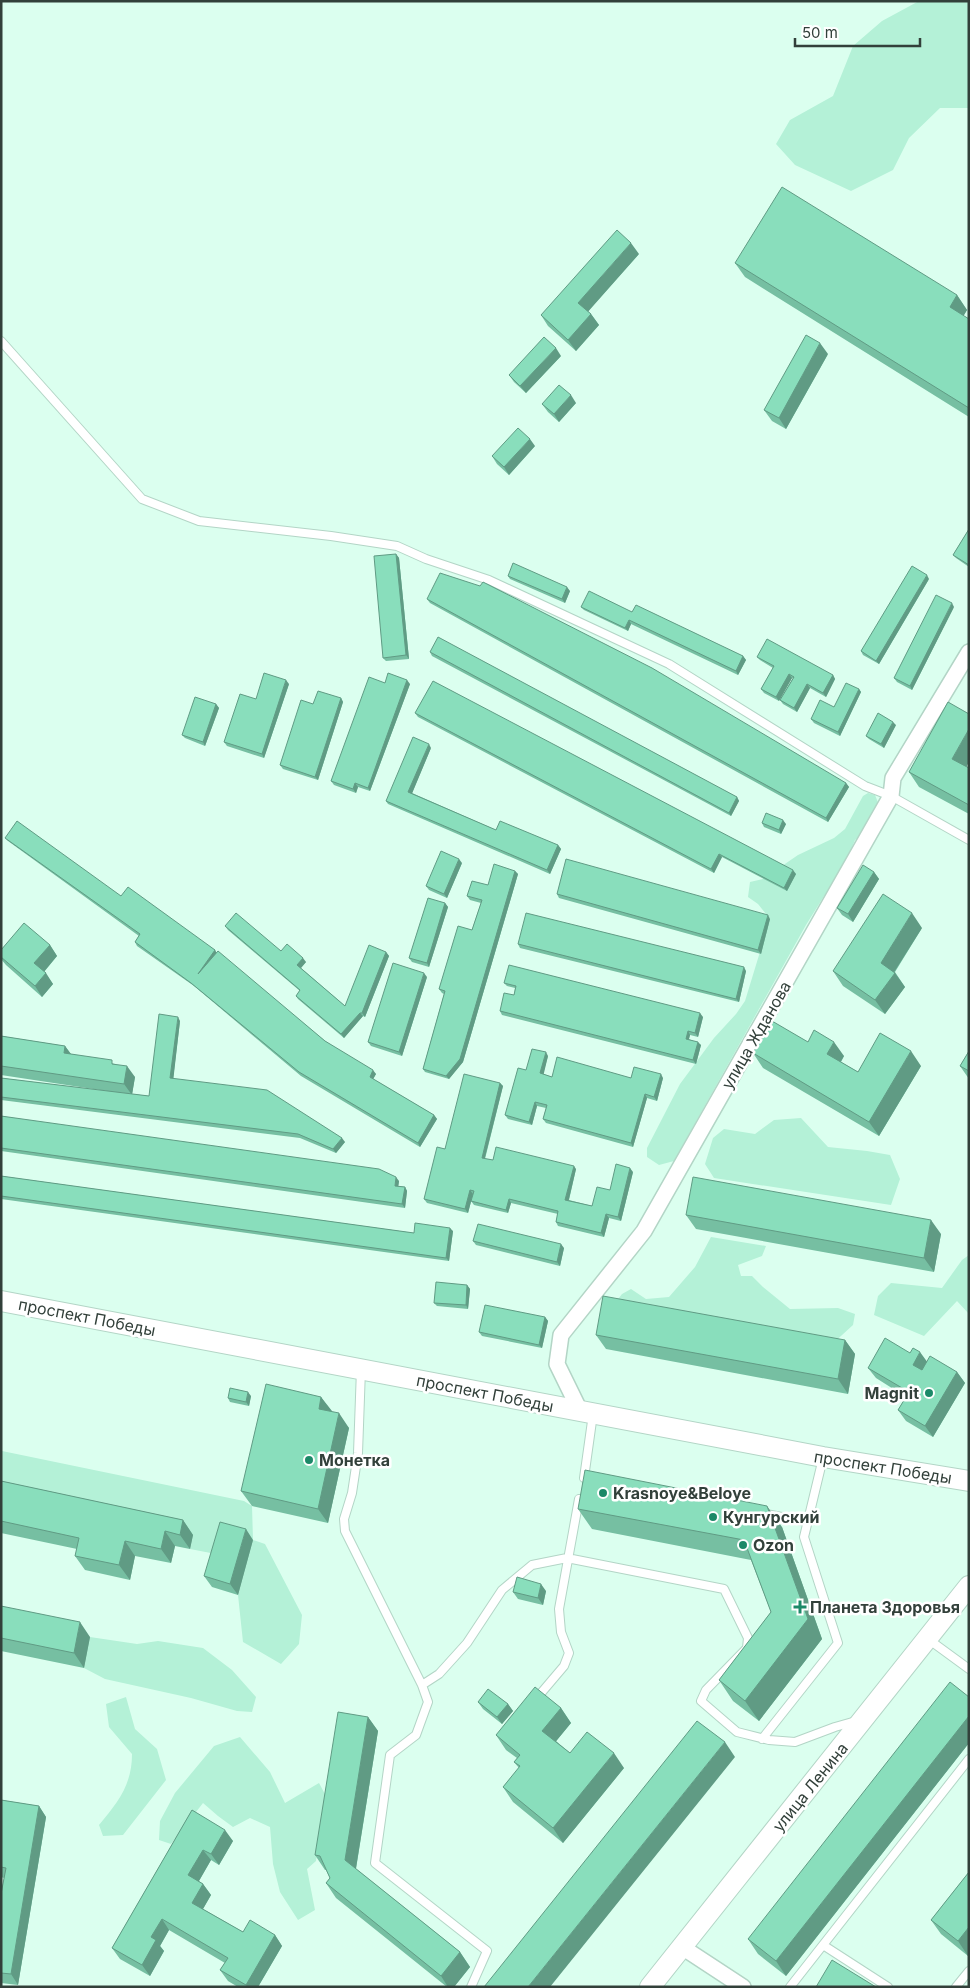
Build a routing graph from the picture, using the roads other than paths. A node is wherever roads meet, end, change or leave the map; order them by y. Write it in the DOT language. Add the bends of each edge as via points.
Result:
graph roads {
  1 [pos="1,341"];
  2 [pos="969,652"];
  3 [pos="891,796"];
  4 [pos="969,840"];
  5 [pos="1,1301"];
  6 [pos="361,1370"];
  7 [pos="586,1412"];
  8 [pos="823,1457"];
  9 [pos="584,1480"];
  10 [pos="969,1481"];
  11 [pos="593,1482"];
  12 [pos="759,1513"];
  13 [pos="808,1522"];
  14 [pos="567,1558"];
  15 [pos="969,1586"];
  16 [pos="928,1638"];
  17 [pos="969,1669"];
  18 [pos="422,1685"];
  19 [pos="533,1703"];
  20 [pos="863,1720"];
  21 [pos="762,1739"];
  22 [pos="969,1760"];
  23 [pos="823,1945"];
  24 [pos="682,1947"];
  25 [pos="969,1971"];
  26 [pos="471,1987"];
  27 [pos="650,1987"];
  28 [pos="743,1987"];
  29 [pos="790,1987"];
  30 [pos="888,1987"];
  31 [pos="956,1987"];
  1 -- 3 [label="lane" via="142,499 199,521 397,546 489,580 669,664 865,786"];
  2 -- 3 [label="street, улица Жданова" via="893,778"];
  3 -- 4 [label="lane"];
  3 -- 7 [label="street, улица Жданова" via="644,1231 561,1335 557,1364"];
  5 -- 6 [label="street, проспект Победы"];
  6 -- 7 [label="street, проспект Победы"];
  6 -- 18 [label="lane" via="358,1453 344,1519 345,1531"];
  7 -- 8 [label="street, проспект Победы"];
  7 -- 9 [label="lane"];
  8 -- 10 [label="street, проспект Победы"];
  8 -- 13 [label="lane"];
  9 -- 11 [label="lane"];
  9 -- 14 [label="lane"];
  12 -- 13 [label="lane"];
  13 -- 21 [label="lane" via="804,1537 838,1643"];
  14 -- 18 [label="lane" via="532,1565 502,1590 467,1643 439,1674"];
  14 -- 19 [label="lane" via="559,1609 561,1632 569,1653 564,1666"];
  14 -- 21 [label="lane" via="724,1589 748,1638 747,1648 706,1690 701,1701 737,1732"];
  15 -- 16 [label="street, улица Ленина"];
  16 -- 17 [label="lane"];
  16 -- 20 [label="street, улица Ленина"];
  18 -- 26 [label="lane" via="428,1702 416,1735 390,1754 375,1863 487,1951"];
  20 -- 21 [label="lane" via="835,1726 795,1742"];
  20 -- 24 [label="street, улица Ленина"];
  22 -- 23 [label="lane"];
  23 -- 29 [label="lane"];
  23 -- 30 [label="lane"];
  24 -- 27 [label="street, улица Ленина"];
  24 -- 28 [label="street"];
  25 -- 31 [label="lane"];
}
